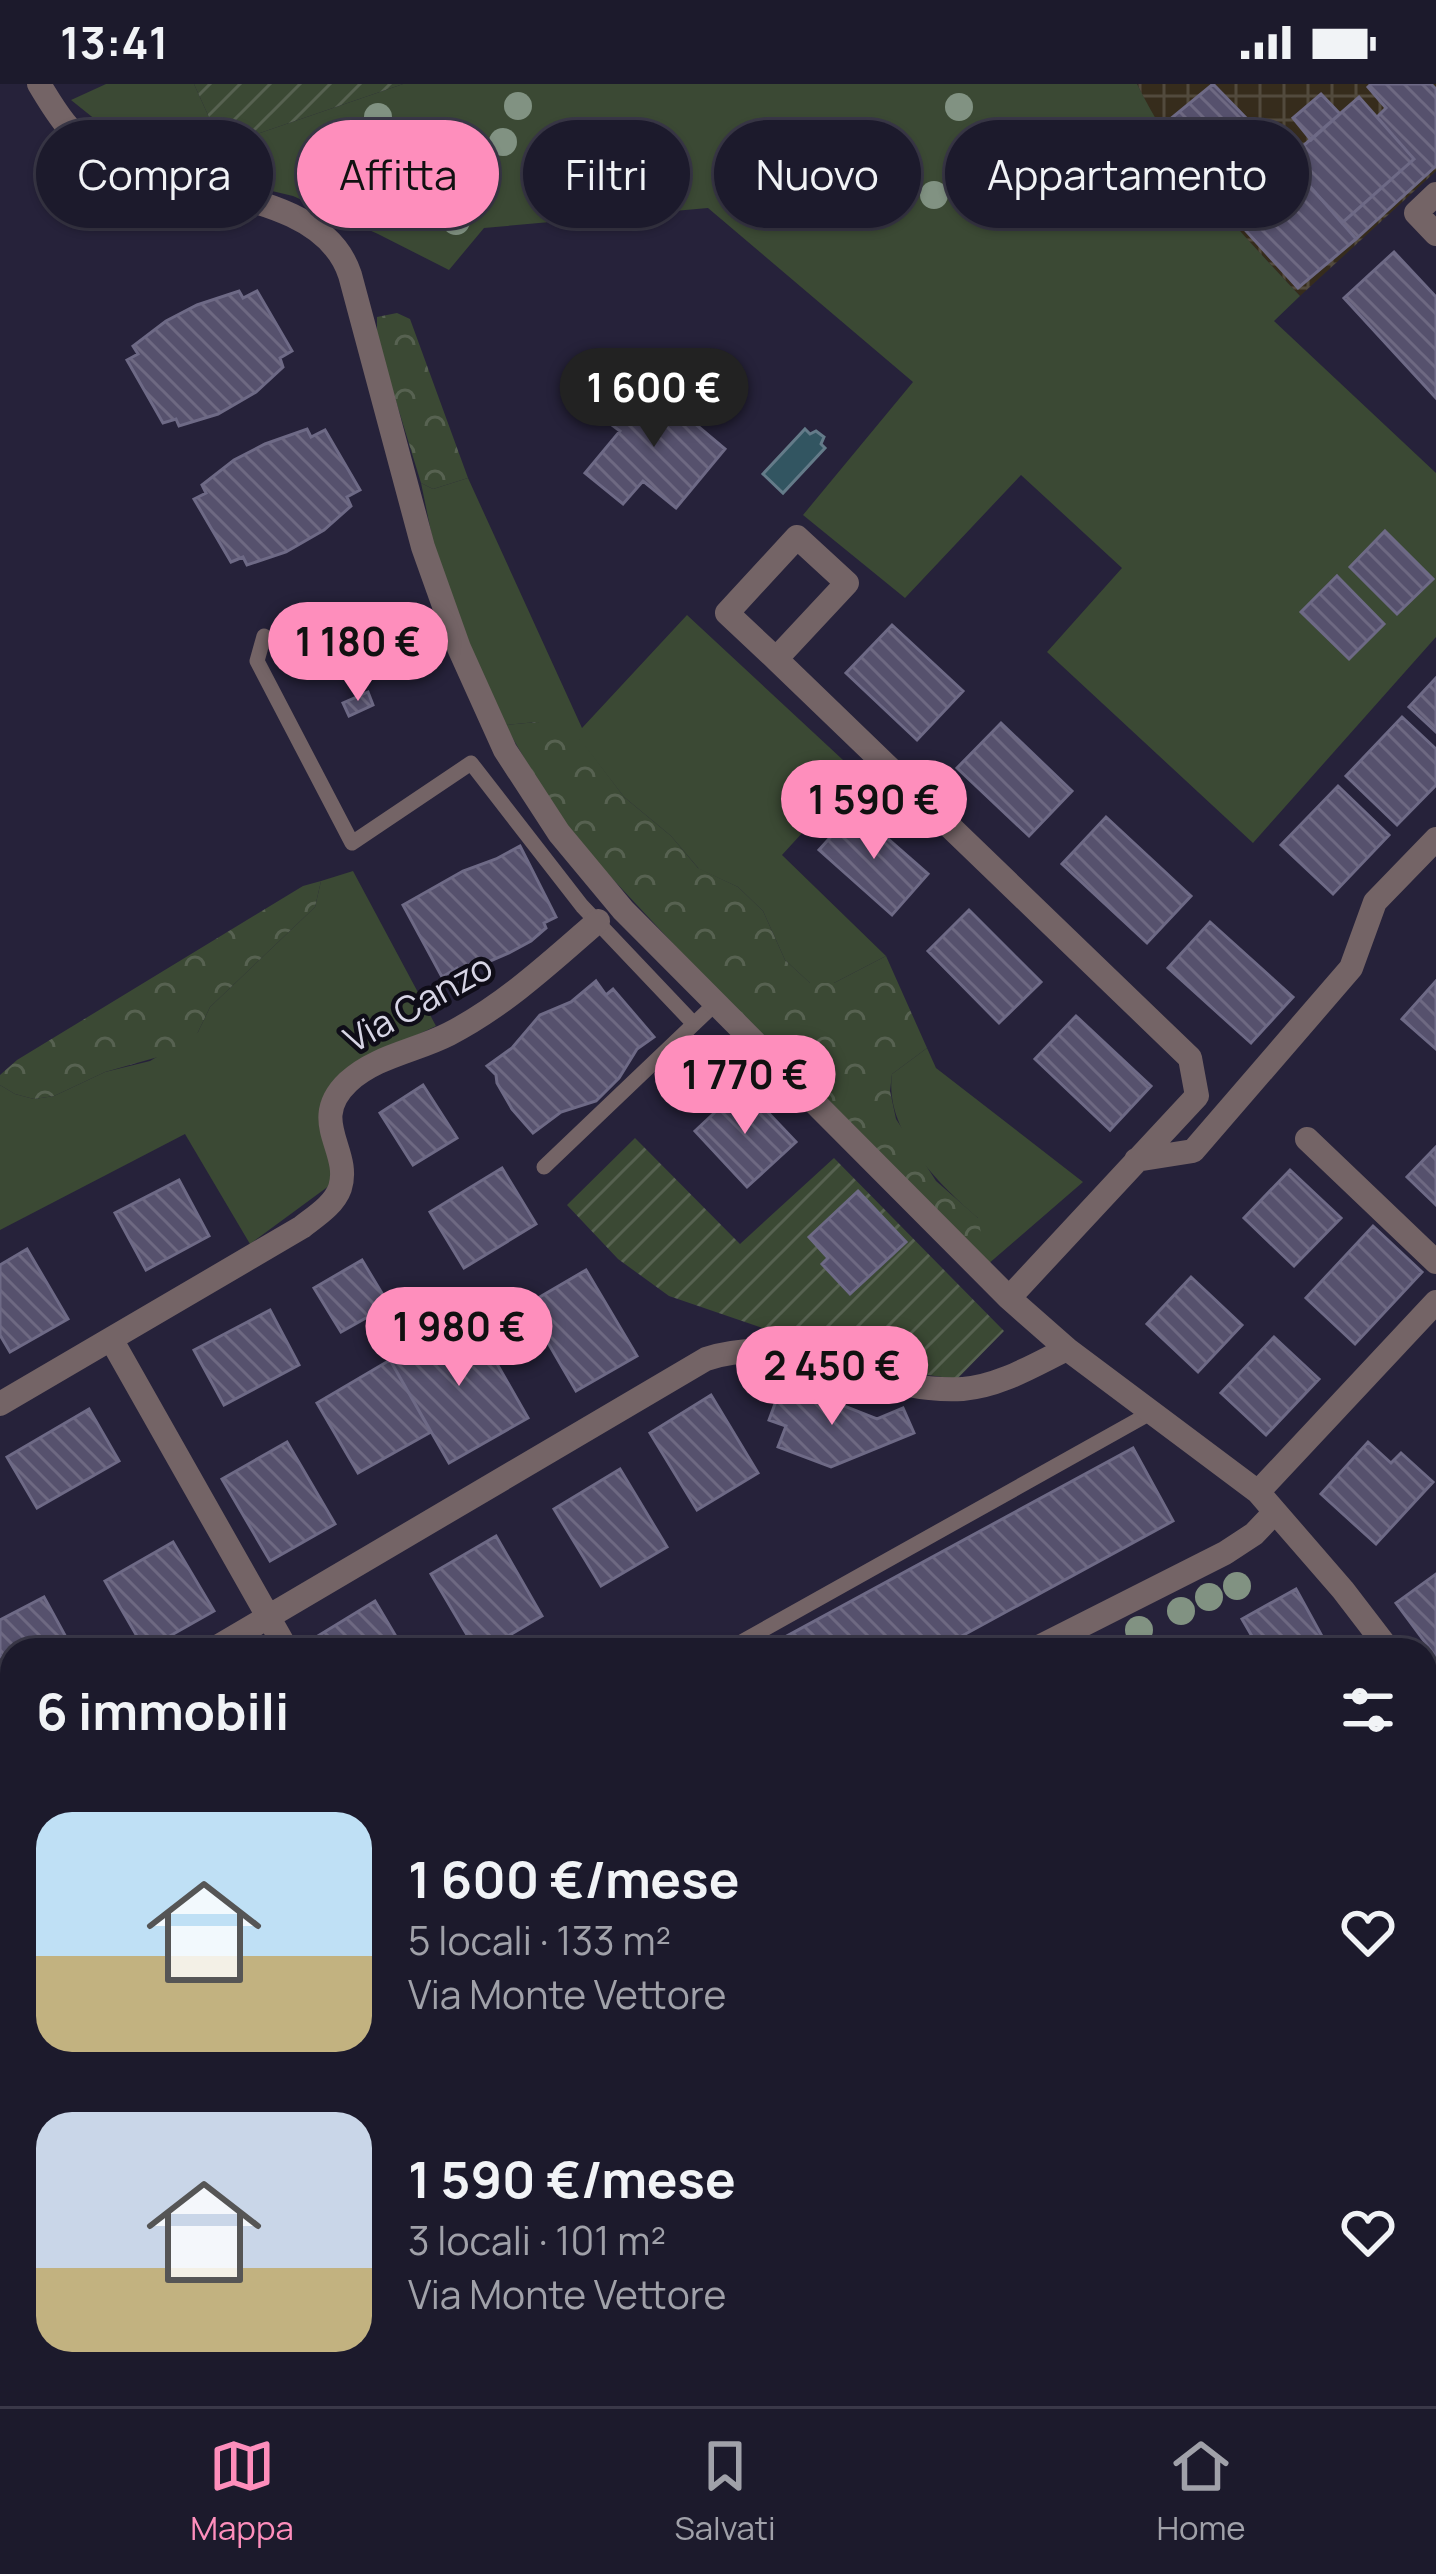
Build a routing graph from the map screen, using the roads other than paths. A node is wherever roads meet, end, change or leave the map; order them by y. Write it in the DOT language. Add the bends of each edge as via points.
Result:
graph roads {
  1 [pos="39,84"];
  2 [pos="1428,202"];
  3 [pos="1436,234"];
  4 [pos="264,636"];
  5 [pos="776,659"];
  6 [pos="1436,839"];
  7 [pos="598,921"];
  8 [pos="716,1004"];
  9 [pos="694,1024"];
  10 [pos="1307,1139"];
  11 [pos="1136,1160"];
  12 [pos="544,1167"];
  13 [pos="1436,1262"];
  14 [pos="1009,1298"];
  15 [pos="1436,1302"];
  16 [pos="111,1339"];
  17 [pos="1067,1349"];
  18 [pos="0,1404"];
  19 [pos="1152,1412"];
  20 [pos="1258,1492"];
  21 [pos="1275,1512"];
  22 [pos="270,1617"];
  23 [pos="233,1638"];
  24 [pos="281,1638"];
  25 [pos="748,1638"];
  26 [pos="1074,1638"];
  27 [pos="1380,1638"];
  1 -- 8 [label="street" via="61,121 99,154 258,202 335,244 355,290 423,547 505,750 559,833"];
  2 -- 3 [label="street"];
  4 -- 7 [label="lane" via="257,661 352,843 471,764"];
  5 -- 5 [label="street" via="847,584 797,537 727,613"];
  5 -- 11 [label="street" via="1190,1058 1197,1096"];
  6 -- 11 [label="street" via="1375,902 1351,968 1193,1150"];
  7 -- 9 [label="lane"];
  7 -- 16 [label="street, Via Canzo" via="526,985 449,1034 350,1080 330,1114 342,1177 324,1211"];
  8 -- 9 [label="lane"];
  8 -- 14 [label="street"];
  9 -- 12 [label="lane"];
  10 -- 13 [label="street"];
  11 -- 14 [label="street"];
  14 -- 17 [label="street"];
  15 -- 20 [label="street"];
  16 -- 18 [label="street, Via Canzo"];
  16 -- 22 [label="street"];
  17 -- 19 [label="street"];
  17 -- 22 [label="street" via="992,1384 947,1389 786,1351 706,1359"];
  19 -- 20 [label="street"];
  19 -- 25 [label="lane"];
  20 -- 21 [label="street"];
  21 -- 26 [label="street" via="1225,1553"];
  21 -- 27 [label="street"];
  22 -- 23 [label="street"];
  22 -- 24 [label="street"];
}
